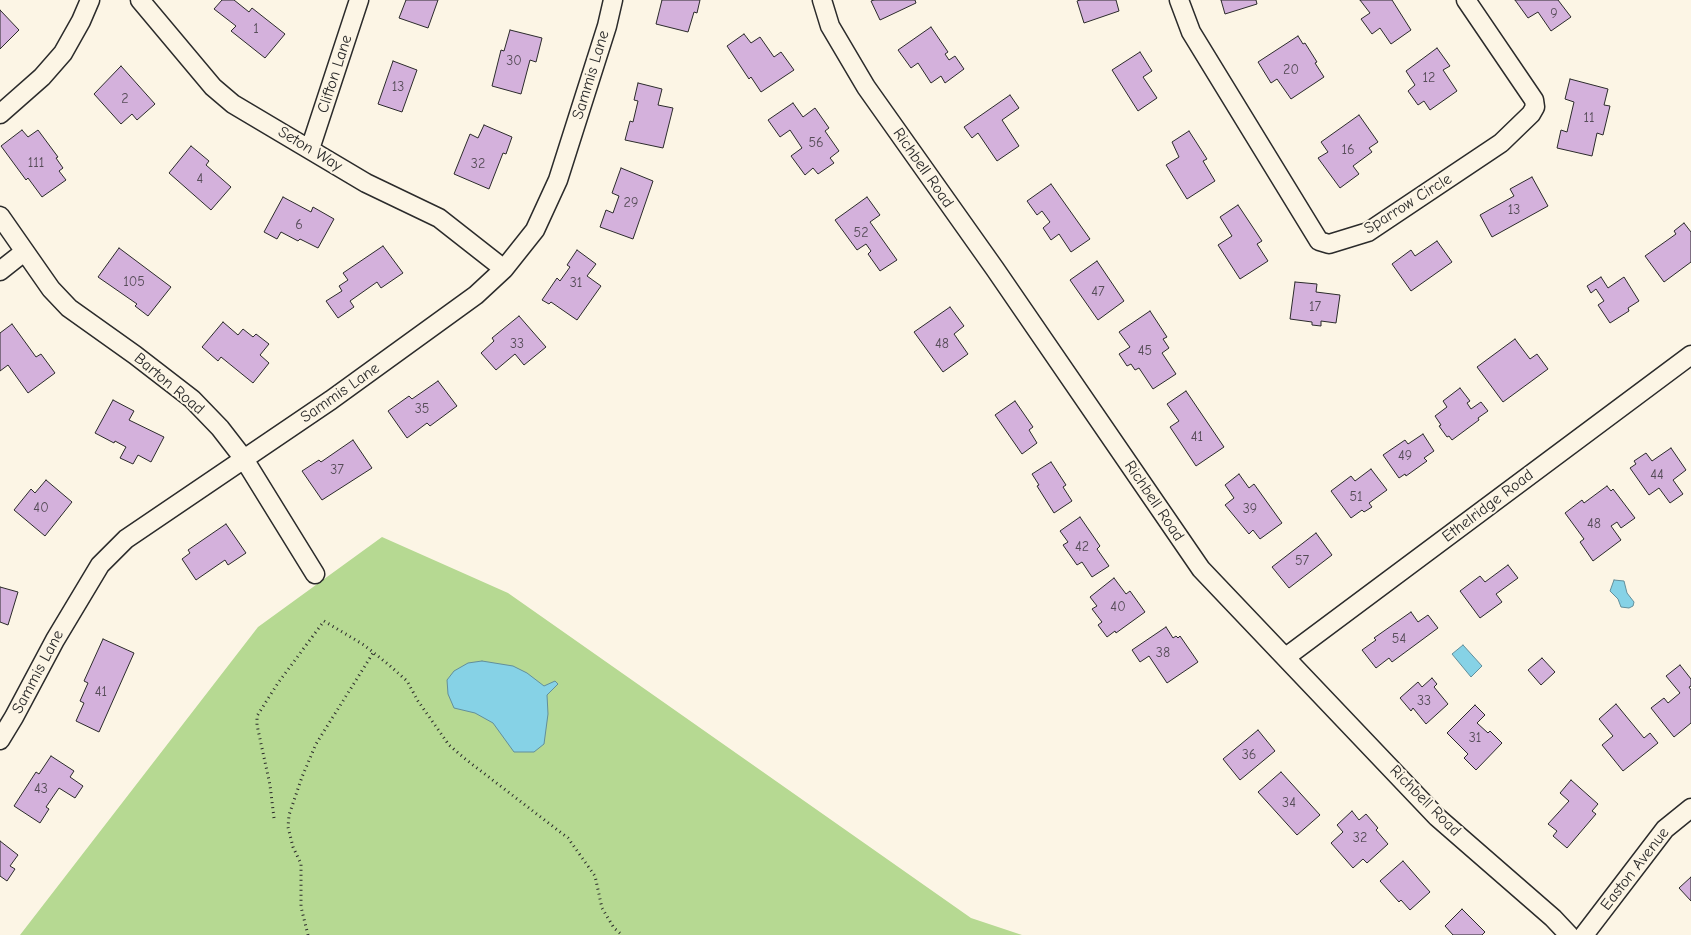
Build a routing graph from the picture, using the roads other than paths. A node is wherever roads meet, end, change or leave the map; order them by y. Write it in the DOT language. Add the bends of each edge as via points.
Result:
graph roads {
  1 [pos="90,0"];
  2 [pos="140,0"];
  3 [pos="359,0"];
  4 [pos="613,0"];
  5 [pos="822,0"];
  6 [pos="1179,0"];
  7 [pos="1466,0"];
  8 [pos="0,114"];
  9 [pos="310,149"];
  10 [pos="0,216"];
  11 [pos="24,252"];
  12 [pos="504,269"];
  13 [pos="0,271"];
  14 [pos="1691,356"];
  15 [pos="244,459"];
  16 [pos="315,574"];
  17 [pos="1286,658"];
  18 [pos="0,740"];
  19 [pos="1691,808"];
  20 [pos="1570,935"];
  21 [pos="1584,935"];
  1 -- 8 [label="street" via="63,53 42,77"];
  2 -- 9 [label="street, Seton Way" via="232,104"];
  3 -- 9 [label="street, Clifton Lane"];
  4 -- 12 [label="street, Sammis Lane" via="558,180 535,230"];
  5 -- 17 [label="street, Richbell Road" via="830,26 866,87 1201,569"];
  6 -- 7 [label="street, Sparrow Circle" via="1191,32 1319,241 1329,244 1368,232 1502,143 1535,107 1534,100"];
  9 -- 12 [label="street, Seton Way" via="366,183 439,218"];
  10 -- 11 [label="street, Barton Road"];
  11 -- 13 [label="street"];
  11 -- 15 [label="street, Barton Road" via="69,308 192,399"];
  12 -- 15 [label="street, Sammis Lane" via="460,307"];
  14 -- 17 [label="street, Ethelridge Road"];
  15 -- 16 [label="street, Barton Road"];
  15 -- 18 [label="street, Sammis Lane" via="126,539 100,565"];
  17 -- 20 [label="street, Richbell Road" via="1438,817"];
  19 -- 21 [label="street, Easton Avenue" via="1665,829"];
}
